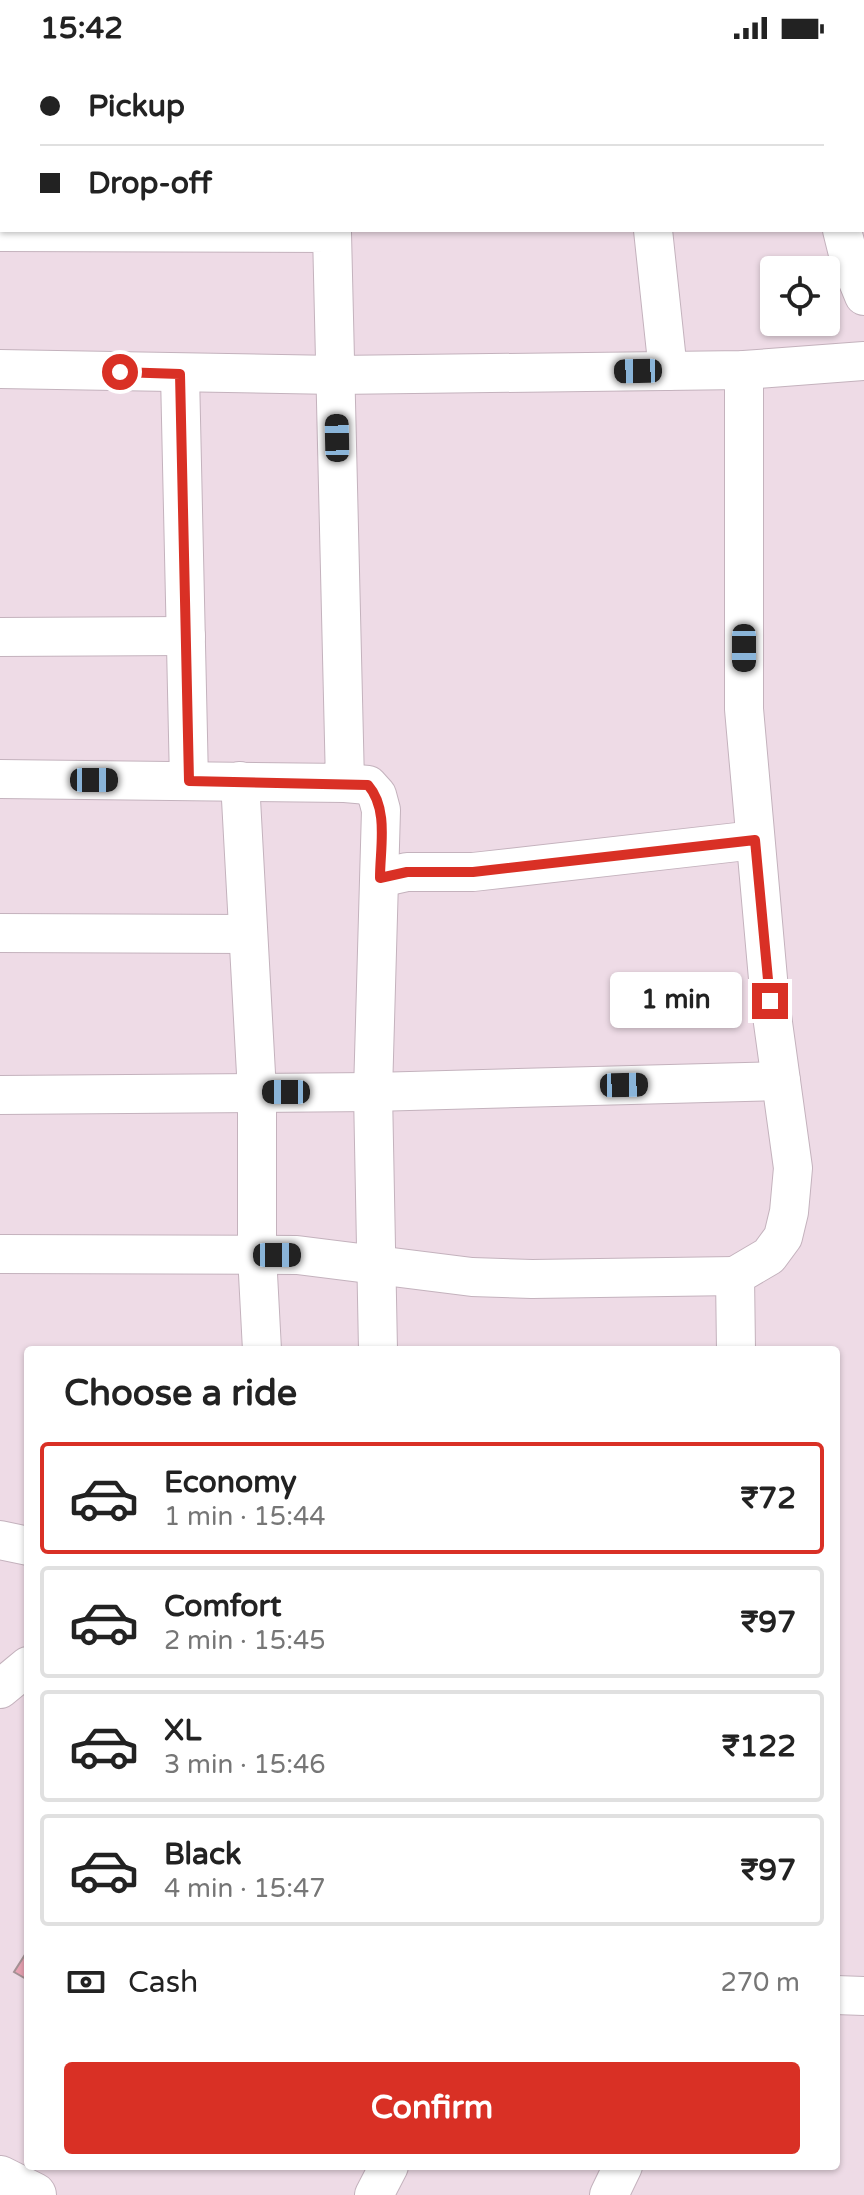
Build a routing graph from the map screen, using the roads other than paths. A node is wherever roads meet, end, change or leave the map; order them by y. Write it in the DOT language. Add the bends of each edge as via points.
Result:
graph roads {
  1 [pos="332,232"];
  2 [pos="653,232"];
  3 [pos="842,232"];
  4 [pos="864,296"];
  5 [pos="864,361"];
  6 [pos="0,369"];
  7 [pos="744,370"];
  8 [pos="668,371"];
  9 [pos="180,374"];
  10 [pos="336,375"];
  11 [pos="186,636"];
  12 [pos="0,637"];
  13 [pos="0,779"];
  14 [pos="189,781"];
  15 [pos="240,781"];
  16 [pos="345,783"];
  17 [pos="755,840"];
  18 [pos="380,878"];
  19 [pos="0,933"];
  20 [pos="247,934"];
  21 [pos="781,1081"];
  22 [pos="257,1092"];
  23 [pos="373,1092"];
  24 [pos="0,1095"];
  25 [pos="0,1254"];
  26 [pos="257,1255"];
  27 [pos="374,1264"];
  28 [pos="735,1276"];
  29 [pos="262,1346"];
  30 [pos="378,1346"];
  31 [pos="736,1346"];
  32 [pos="0,1540"];
  33 [pos="24,1545"];
  34 [pos="24,1669"];
  35 [pos="0,1689"];
  36 [pos="840,1995"];
  37 [pos="864,1996"];
  38 [pos="387,2170"];
  39 [pos="621,2170"];
  40 [pos="0,2178"];
  41 [pos="34,2195"];
  42 [pos="374,2195"];
  43 [pos="609,2195"];
  1 -- 10 [label="street"];
  2 -- 8 [label="street"];
  3 -- 4 [label="street"];
  5 -- 7 [label="street"];
  6 -- 9 [label="street"];
  7 -- 8 [label="street"];
  7 -- 17 [label="street" via="744,709"];
  8 -- 10 [label="street"];
  9 -- 10 [label="street"];
  9 -- 11 [label="street"];
  10 -- 16 [label="street"];
  11 -- 12 [label="street"];
  11 -- 14 [label="street"];
  13 -- 14 [label="street"];
  14 -- 15 [label="street"];
  15 -- 16 [label="street"];
  15 -- 20 [label="street"];
  16 -- 18 [label="street" via="368,785 377,795"];
  17 -- 18 [label="street"];
  17 -- 21 [label="street"];
  18 -- 23 [label="street"];
  19 -- 20 [label="street"];
  20 -- 22 [label="street"];
  21 -- 23 [label="street"];
  21 -- 28 [label="street" via="793,1168 789,1212 783,1237 769,1256"];
  22 -- 23 [label="street"];
  22 -- 24 [label="street"];
  22 -- 26 [label="street"];
  23 -- 27 [label="street"];
  25 -- 26 [label="street"];
  26 -- 27 [label="street"];
  26 -- 29 [label="street"];
  27 -- 28 [label="street" via="472,1277"];
  27 -- 30 [label="street"];
  28 -- 31 [label="street"];
  32 -- 33 [label="street"];
  34 -- 35 [label="street"];
  36 -- 37 [label="street"];
  38 -- 42 [label="street"];
  39 -- 43 [label="street"];
  40 -- 41 [label="main road"];
}
